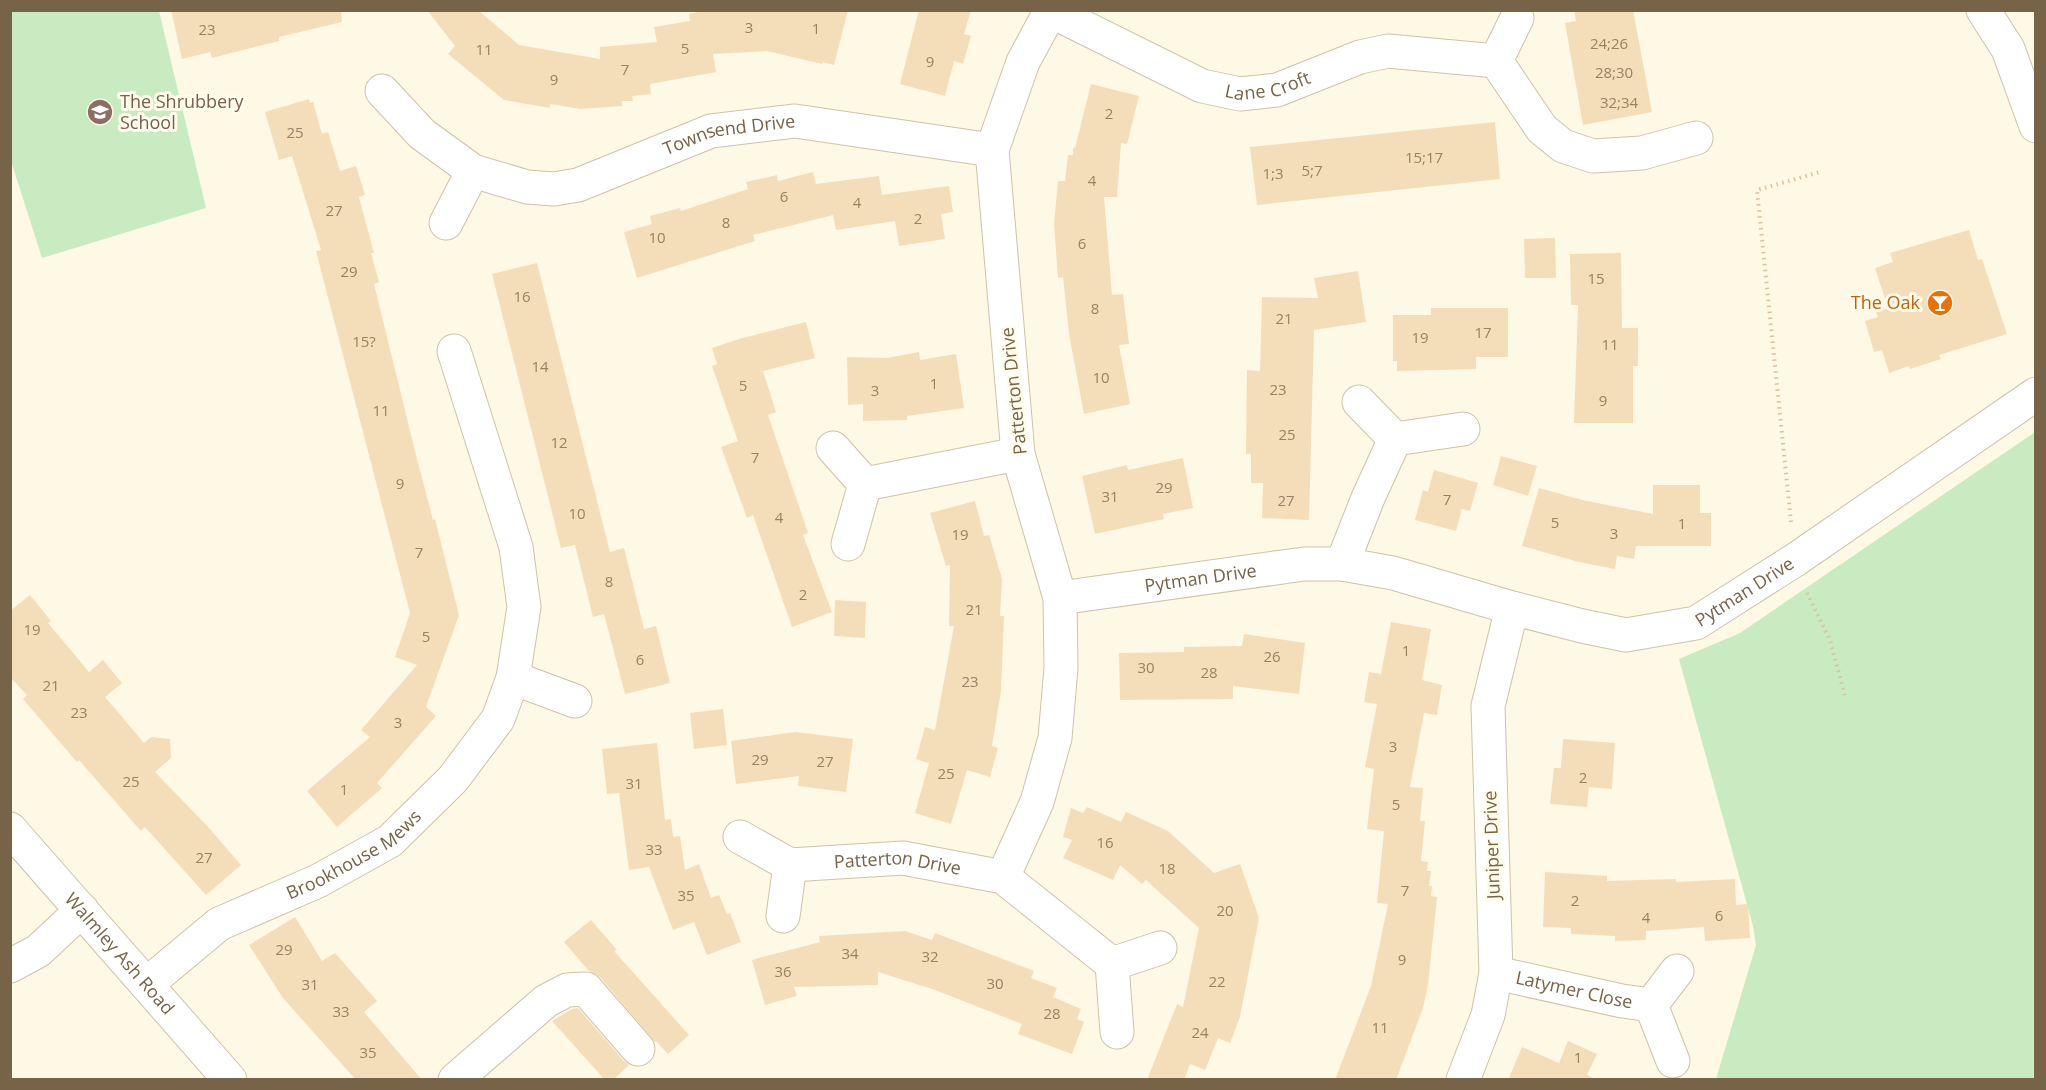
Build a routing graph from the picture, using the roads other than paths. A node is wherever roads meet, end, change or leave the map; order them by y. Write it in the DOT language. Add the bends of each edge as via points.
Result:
graph roads {
  1 [pos="1983,10"];
  2 [pos="1051,11"];
  3 [pos="1517,18"];
  4 [pos="1496,61"];
  5 [pos="382,92"];
  6 [pos="2036,126"];
  7 [pos="1696,138"];
  8 [pos="992,150"];
  9 [pos="473,171"];
  10 [pos="446,223"];
  11 [pos="454,351"];
  12 [pos="2036,394"];
  13 [pos="1359,402"];
  14 [pos="1463,429"];
  15 [pos="1395,439"];
  16 [pos="833,448"];
  17 [pos="1018,454"];
  18 [pos="865,484"];
  19 [pos="848,544"];
  20 [pos="1341,564"];
  21 [pos="1060,598"];
  22 [pos="1512,608"];
  23 [pos="513,678"];
  24 [pos="576,701"];
  25 [pos="10,830"];
  26 [pos="740,837"];
  27 [pos="790,865"];
  28 [pos="1003,877"];
  29 [pos="82,910"];
  30 [pos="783,916"];
  31 [pos="1160,948"];
  32 [pos="1112,964"];
  33 [pos="10,966"];
  34 [pos="1677,970"];
  35 [pos="1496,974"];
  36 [pos="147,984"];
  37 [pos="1651,1005"];
  38 [pos="1117,1032"];
  39 [pos="638,1050"];
  40 [pos="1673,1061"];
  41 [pos="230,1080"];
  42 [pos="455,1080"];
  43 [pos="1463,1080"];
  1 -- 6 [label="street" via="2008,48"];
  2 -- 4 [label="street, Lane Croft" via="1202,86 1239,94 1277,90 1359,57 1388,51"];
  2 -- 8 [label="street, Patterton Drive" via="1023,62"];
  3 -- 4 [label="street"];
  4 -- 7 [label="street" via="1542,129 1563,146 1593,156 1642,153"];
  5 -- 9 [label="street, Townsend Drive" via="422,134"];
  8 -- 9 [label="street, Townsend Drive" via="795,121 711,131 578,185 554,189 527,187"];
  8 -- 17 [label="street, Patterton Drive"];
  9 -- 10 [label="street"];
  11 -- 23 [label="street, Brookhouse Mews" via="516,547 524,607"];
  12 -- 22 [label="street, Pytman Drive" via="1795,560 1696,623 1626,635"];
  13 -- 15 [label="street"];
  14 -- 15 [label="street"];
  15 -- 20 [label="street"];
  16 -- 18 [label="street"];
  17 -- 18 [label="street"];
  17 -- 21 [label="street, Patterton Drive"];
  18 -- 19 [label="street"];
  20 -- 21 [label="street, Pytman Drive" via="1304,564"];
  20 -- 22 [label="street, Pytman Drive" via="1393,573"];
  21 -- 28 [label="street, Patterton Drive" via="1061,668 1055,738 1037,802"];
  22 -- 35 [label="street, Juniper Drive" via="1488,706"];
  23 -- 24 [label="street"];
  23 -- 36 [label="street, Brookhouse Mews" via="498,719 460,770 390,842 318,881 219,924"];
  25 -- 29 [label="street, Walmley Ash Road"];
  26 -- 27 [label="street"];
  27 -- 28 [label="street, Patterton Drive" via="903,858"];
  27 -- 30 [label="street"];
  28 -- 32 [label="street, Patterton Drive"];
  29 -- 33 [label="street" via="38,951"];
  29 -- 36 [label="street, Walmley Ash Road"];
  31 -- 32 [label="street"];
  32 -- 38 [label="street"];
  34 -- 37 [label="street, Latymer Close"];
  35 -- 37 [label="street, Latymer Close"];
  35 -- 43 [label="street, Juniper Drive" via="1488,1015"];
  36 -- 41 [label="street, Walmley Ash Road"];
  37 -- 40 [label="street, Latymer Close"];
  39 -- 42 [label="street" via="586,989 567,990 546,1001"];
}
